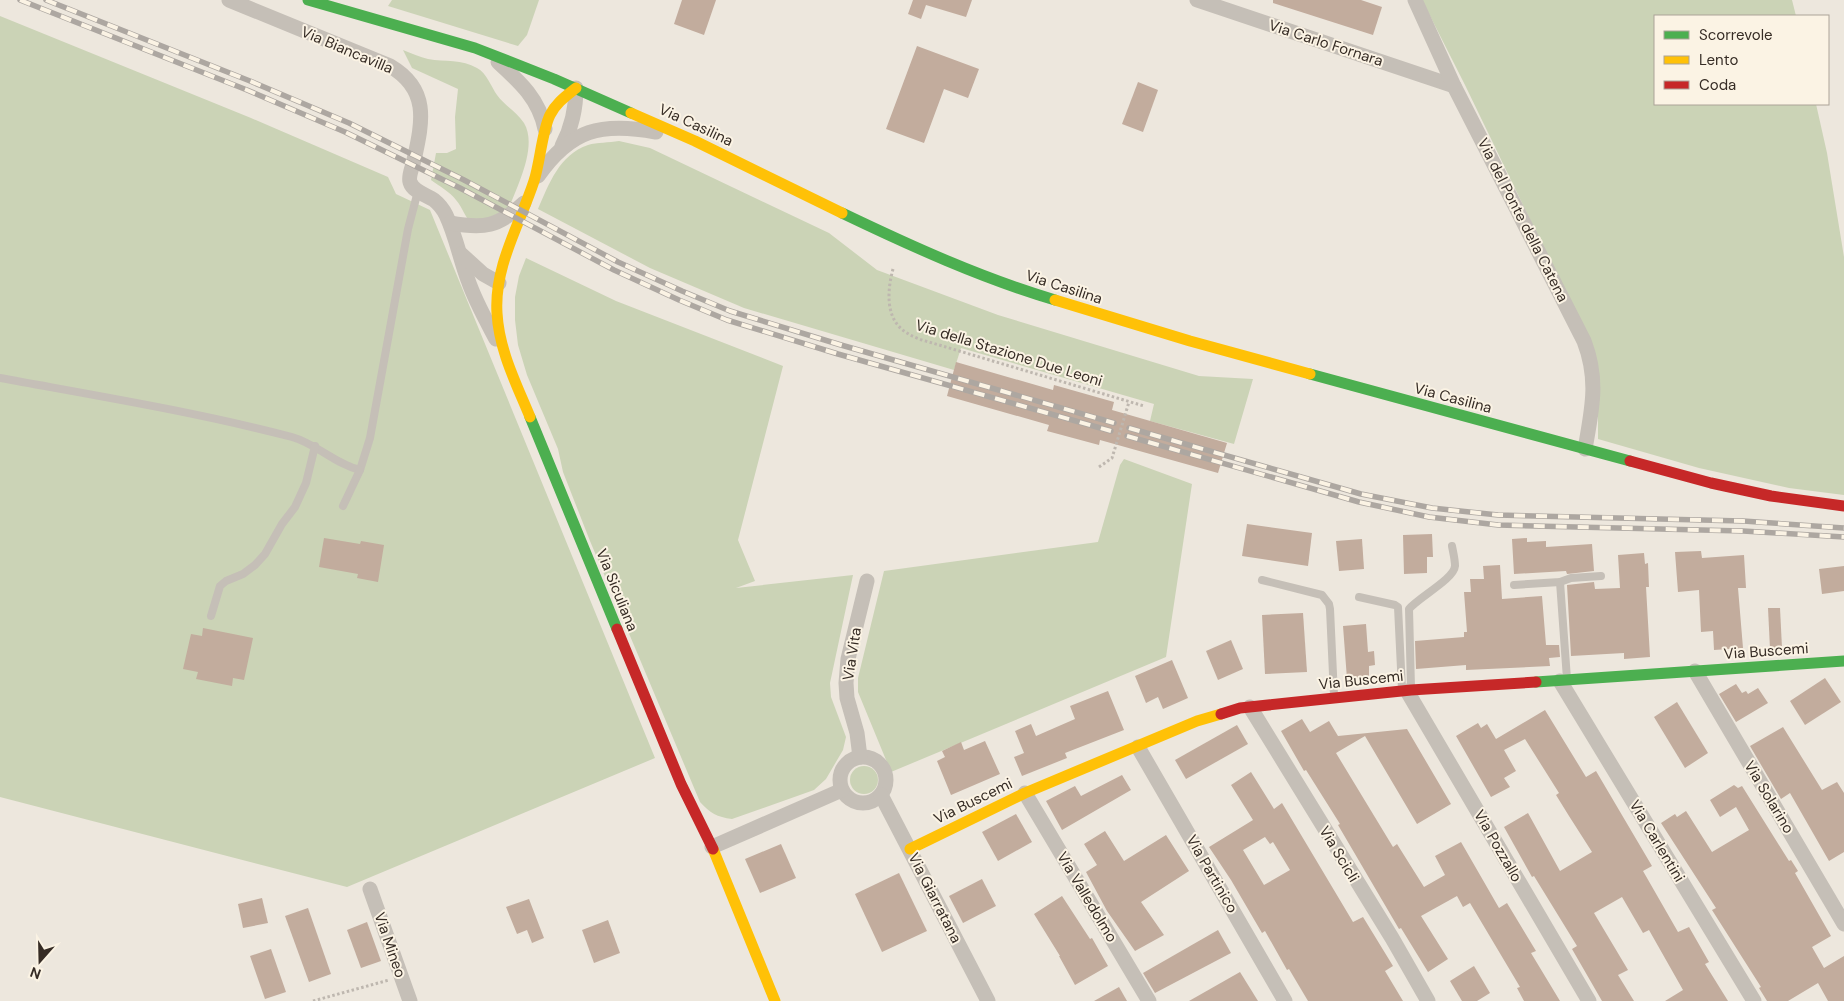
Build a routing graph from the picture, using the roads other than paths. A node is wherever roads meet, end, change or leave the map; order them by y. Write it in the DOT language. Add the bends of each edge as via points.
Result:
graph roads {
  1 [pos="229,0"];
  2 [pos="308,0"];
  3 [pos="1198,0"];
  4 [pos="1415,0"];
  5 [pos="488,53"];
  6 [pos="1454,86"];
  7 [pos="576,88"];
  8 [pos="545,129"];
  9 [pos="695,141"];
  10 [pos="561,147"];
  11 [pos="534,181"];
  12 [pos="418,191"];
  13 [pos="525,202"];
  14 [pos="450,223"];
  15 [pos="460,253"];
  16 [pos="499,283"];
  17 [pos="502,349"];
  18 [pos="0,378"];
  19 [pos="314,446"];
  20 [pos="1585,449"];
  21 [pos="360,470"];
  22 [pos="343,506"];
  23 [pos="1844,506"];
  24 [pos="1452,546"];
  25 [pos="1601,576"];
  26 [pos="1262,580"];
  27 [pos="867,581"];
  28 [pos="1560,582"];
  29 [pos="1514,585"];
  30 [pos="1359,598"];
  31 [pos="211,616"];
  32 [pos="1844,660"];
  33 [pos="1695,671"];
  34 [pos="1564,681"];
  35 [pos="1407,691"];
  36 [pos="1334,698"];
  37 [pos="1250,707"];
  38 [pos="1138,747"];
  39 [pos="860,757"];
  40 [pos="842,790"];
  41 [pos="1025,793"];
  42 [pos="881,795"];
  43 [pos="712,847"];
  44 [pos="910,849"];
  45 [pos="370,889"];
  46 [pos="1844,924"];
  47 [pos="410,1001"];
  48 [pos="775,1001"];
  49 [pos="988,1001"];
  50 [pos="1149,1001"];
  51 [pos="1285,1001"];
  52 [pos="1428,1001"];
  53 [pos="1589,1001"];
  54 [pos="1754,1001"];
  1 -- 12 [label="street, Via Biancavilla" via="390,66 409,81 419,97 421,109 410,180"];
  2 -- 5 [label="street, Via Casilina"];
  3 -- 6 [label="street, Via Carlo Fornara"];
  4 -- 6 [label="street, Via del Ponte della Catena"];
  5 -- 7 [label="street, Via Casilina"];
  5 -- 8 [label="street" via="532,96"];
  6 -- 20 [label="street, Via del Ponte della Catena" via="1586,348 1594,381"];
  7 -- 8 [label="street, Via Siculiana" via="553,108"];
  7 -- 9 [label="street, Via Casilina"];
  7 -- 10 [label="street" via="574,118"];
  8 -- 11 [label="street, Via Siculiana"];
  9 -- 10 [label="street" via="647,130 615,128 584,134"];
  9 -- 20 [label="street, Via Casilina" via="888,235 1032,294 1190,341"];
  10 -- 11 [label="street"];
  11 -- 13 [label="street, Via Siculiana"];
  12 -- 14 [label="street" via="439,205"];
  12 -- 21 [label="lane" via="408,229 370,438"];
  13 -- 14 [label="street" via="495,224 476,227"];
  13 -- 16 [label="street, Via Siculiana"];
  14 -- 15 [label="street"];
  15 -- 16 [label="street" via="483,274"];
  15 -- 17 [label="street" via="475,298"];
  16 -- 17 [label="street, Via Siculiana" via="497,313"];
  17 -- 43 [label="street, Via Siculiana" via="681,784"];
  18 -- 19 [label="lane" via="204,417"];
  19 -- 21 [label="lane" via="350,468"];
  19 -- 31 [label="lane" via="310,471 299,501 260,559 220,586"];
  20 -- 23 [label="street, Via Casilina" via="1732,488"];
  21 -- 22 [label="lane"];
  24 -- 35 [label="lane" via="1455,567 1450,576 1409,609"];
  25 -- 28 [label="lane"];
  26 -- 36 [label="lane" via="1322,595 1326,599 1330,609"];
  27 -- 39 [label="street, Via Vita" via="850,650 846,683"];
  28 -- 29 [label="lane"];
  28 -- 34 [label="lane"];
  30 -- 35 [label="lane" via="1398,607"];
  32 -- 33 [label="street, Via Buscemi"];
  33 -- 34 [label="street, Via Buscemi"];
  33 -- 46 [label="street, Via Solarino"];
  34 -- 35 [label="street, Via Buscemi"];
  34 -- 54 [label="street, Via Carlentini"];
  35 -- 36 [label="street, Via Buscemi"];
  35 -- 53 [label="street, Via Pozzallo"];
  36 -- 37 [label="street, Via Buscemi"];
  37 -- 38 [label="street, Via Buscemi" via="1207,717"];
  37 -- 52 [label="street, Via Scicli"];
  38 -- 41 [label="street, Via Buscemi"];
  38 -- 51 [label="street, Via Partinico"];
  39 -- 40 [label="street" via="847,763 842,770"];
  39 -- 42 [label="street" via="877,761 885,771 886,784"];
  40 -- 42 [label="street" via="859,803"];
  40 -- 43 [label="street"];
  41 -- 44 [label="street, Via Buscemi"];
  41 -- 50 [label="street, Via Valledolmo"];
  42 -- 44 [label="street, Via Giarratana"];
  43 -- 48 [label="street, Via Siculiana"];
  44 -- 49 [label="street, Via Giarratana"];
  45 -- 47 [label="street, Via Mineo"];
}
